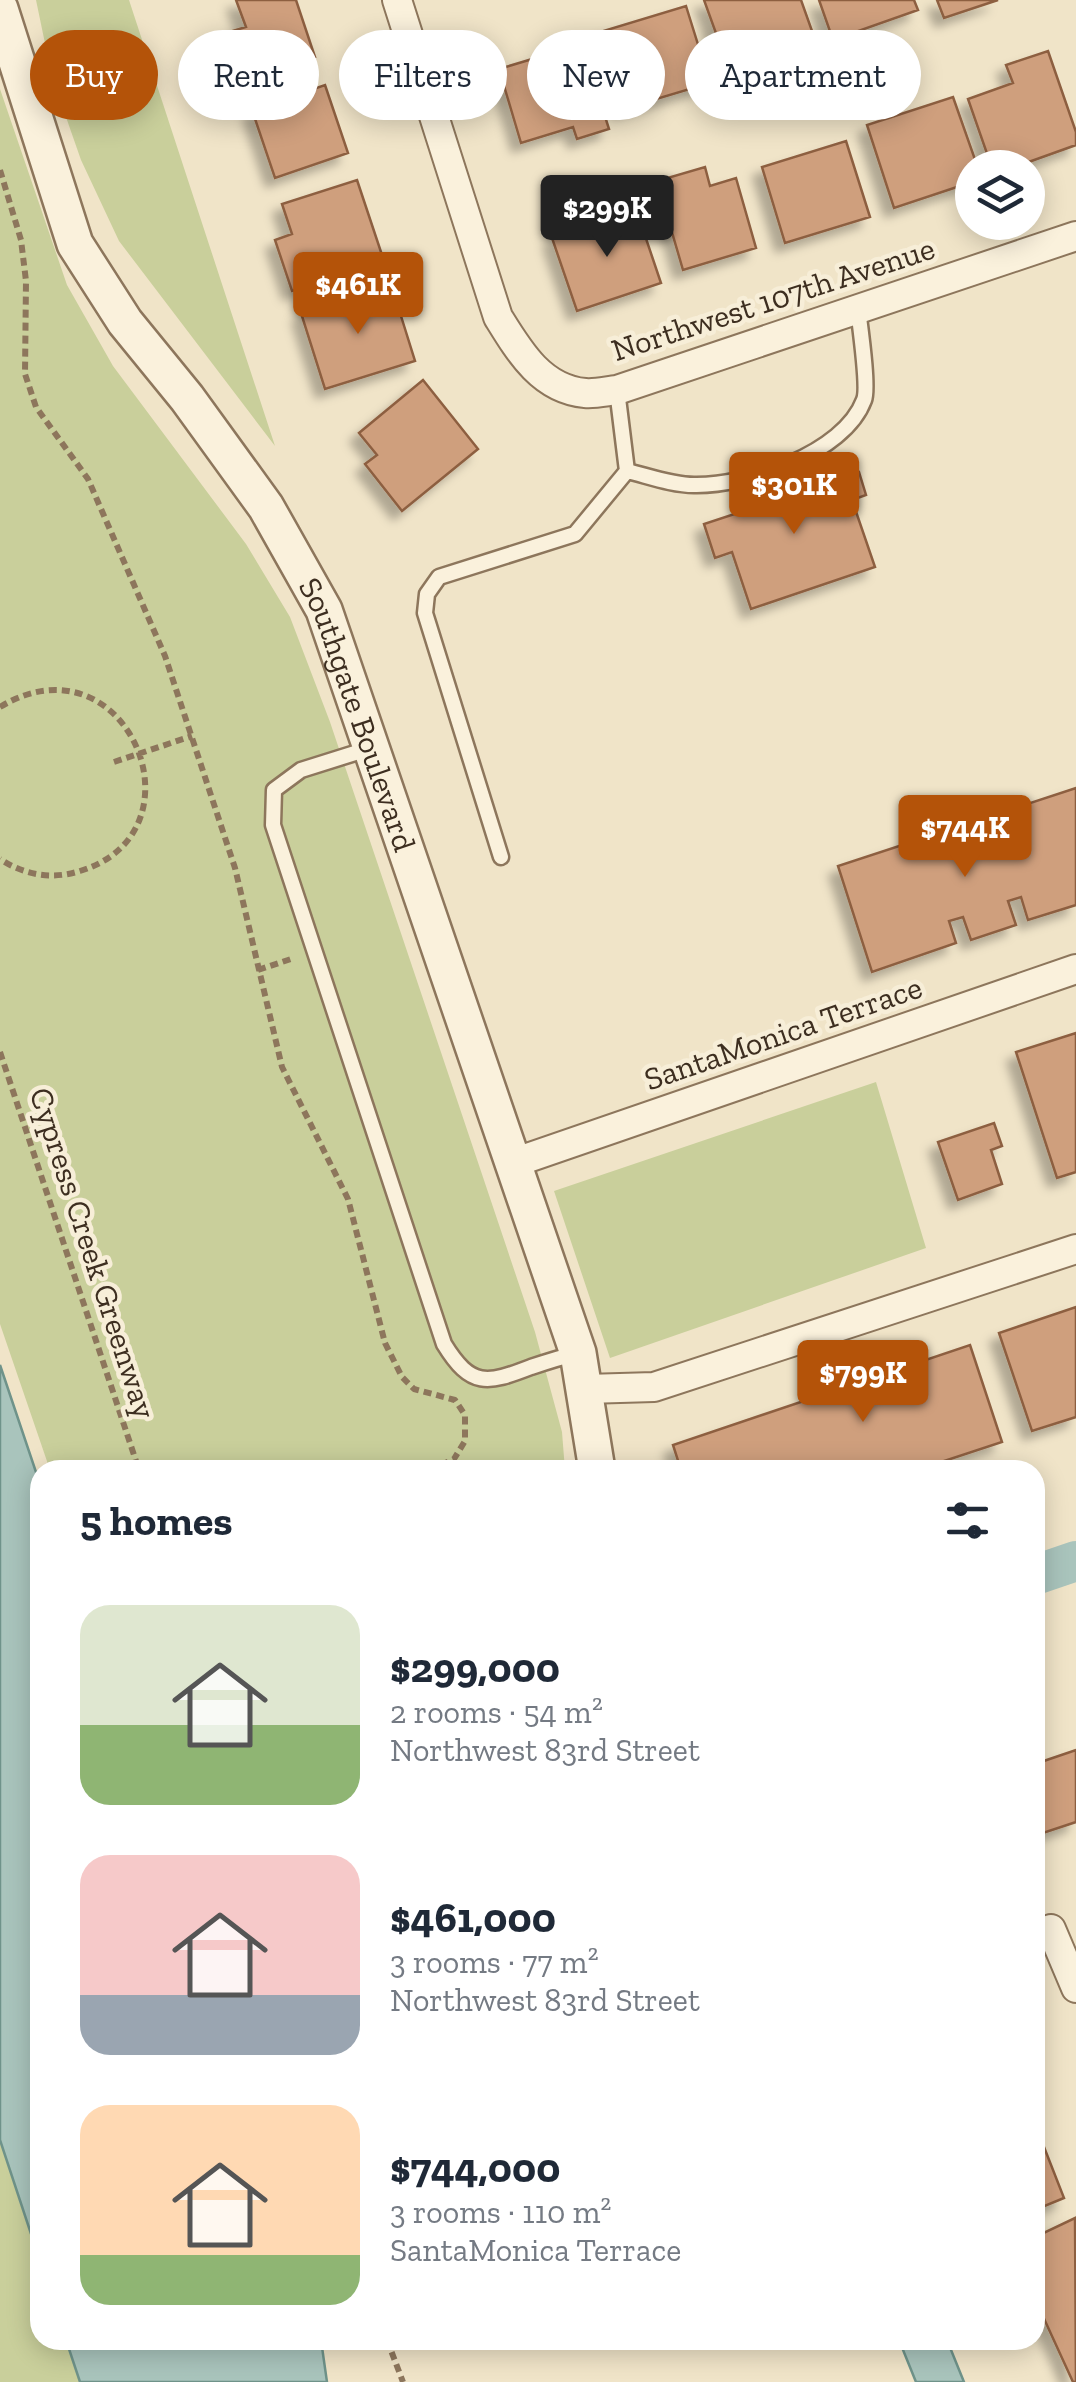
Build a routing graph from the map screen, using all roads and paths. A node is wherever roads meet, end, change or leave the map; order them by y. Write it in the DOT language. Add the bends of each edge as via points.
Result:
graph roads {
  1 [pos="399,1"];
  2 [pos="1,7"];
  3 [pos="0,170"];
  4 [pos="1076,236"];
  5 [pos="858,309"];
  6 [pos="617,390"];
  7 [pos="627,472"];
  8 [pos="0,707"];
  9 [pos="192,736"];
  10 [pos="372,748"];
  11 [pos="141,753"];
  12 [pos="114,762"];
  13 [pos="501,858"];
  14 [pos="0,859"];
  15 [pos="314,952"];
  16 [pos="258,970"];
  17 [pos="1076,970"];
  18 [pos="0,1052"];
  19 [pos="513,1163"];
  20 [pos="1076,1249"];
  21 [pos="578,1353"];
  22 [pos="586,1389"];
  23 [pos="136,1460"];
  24 [pos="452,1460"];
  25 [pos="596,1460"];
  26 [pos="1054,1928"];
  27 [pos="1076,1988"];
  28 [pos="391,2350"];
  29 [pos="403,2382"];
  1 -- 6 [label="street, Northwest 107th Avenue" via="498,317 521,356 548,381 584,393"];
  2 -- 10 [label="street, Southgate Boulevard" via="75,244 124,322 266,507 324,610"];
  3 -- 9 [label="path" via="23,254 24,374 36,407 88,479"];
  4 -- 5 [label="street, Northwest 107th Avenue"];
  5 -- 6 [label="street, Northwest 107th Avenue"];
  5 -- 7 [label="lane" via="866,398 840,435 800,459 729,484 689,486"];
  6 -- 7 [label="lane"];
  7 -- 13 [label="lane" via="575,534 439,577 427,594 425,613"];
  8 -- 11 [label="path" via="32,692 90,697 121,720"];
  9 -- 11 [label="path"];
  9 -- 16 [label="path" via="235,868"];
  10 -- 15 [label="lane" via="301,770 274,790 272,825"];
  10 -- 19 [label="street, Southgate Boulevard"];
  11 -- 12 [label="path"];
  11 -- 14 [label="path" via="144,806 116,852 68,875 41,876"];
  15 -- 16 [label="path"];
  15 -- 21 [label="lane" via="444,1344 458,1368 478,1380 503,1380"];
  16 -- 24 [label="path" via="282,1067 348,1199 385,1342 414,1389 455,1400 465,1414 466,1440"];
  17 -- 19 [label="street, SantaMonica Terrace"];
  18 -- 23 [label="path, Cypress Creek Greenway"];
  19 -- 21 [label="street, Southgate Boulevard"];
  20 -- 22 [label="street" via="654,1387"];
  21 -- 22 [label="street, Southgate Boulevard"];
  22 -- 25 [label="street, Southgate Boulevard"];
  26 -- 27 [label="street"];
  28 -- 29 [label="path"];
}
